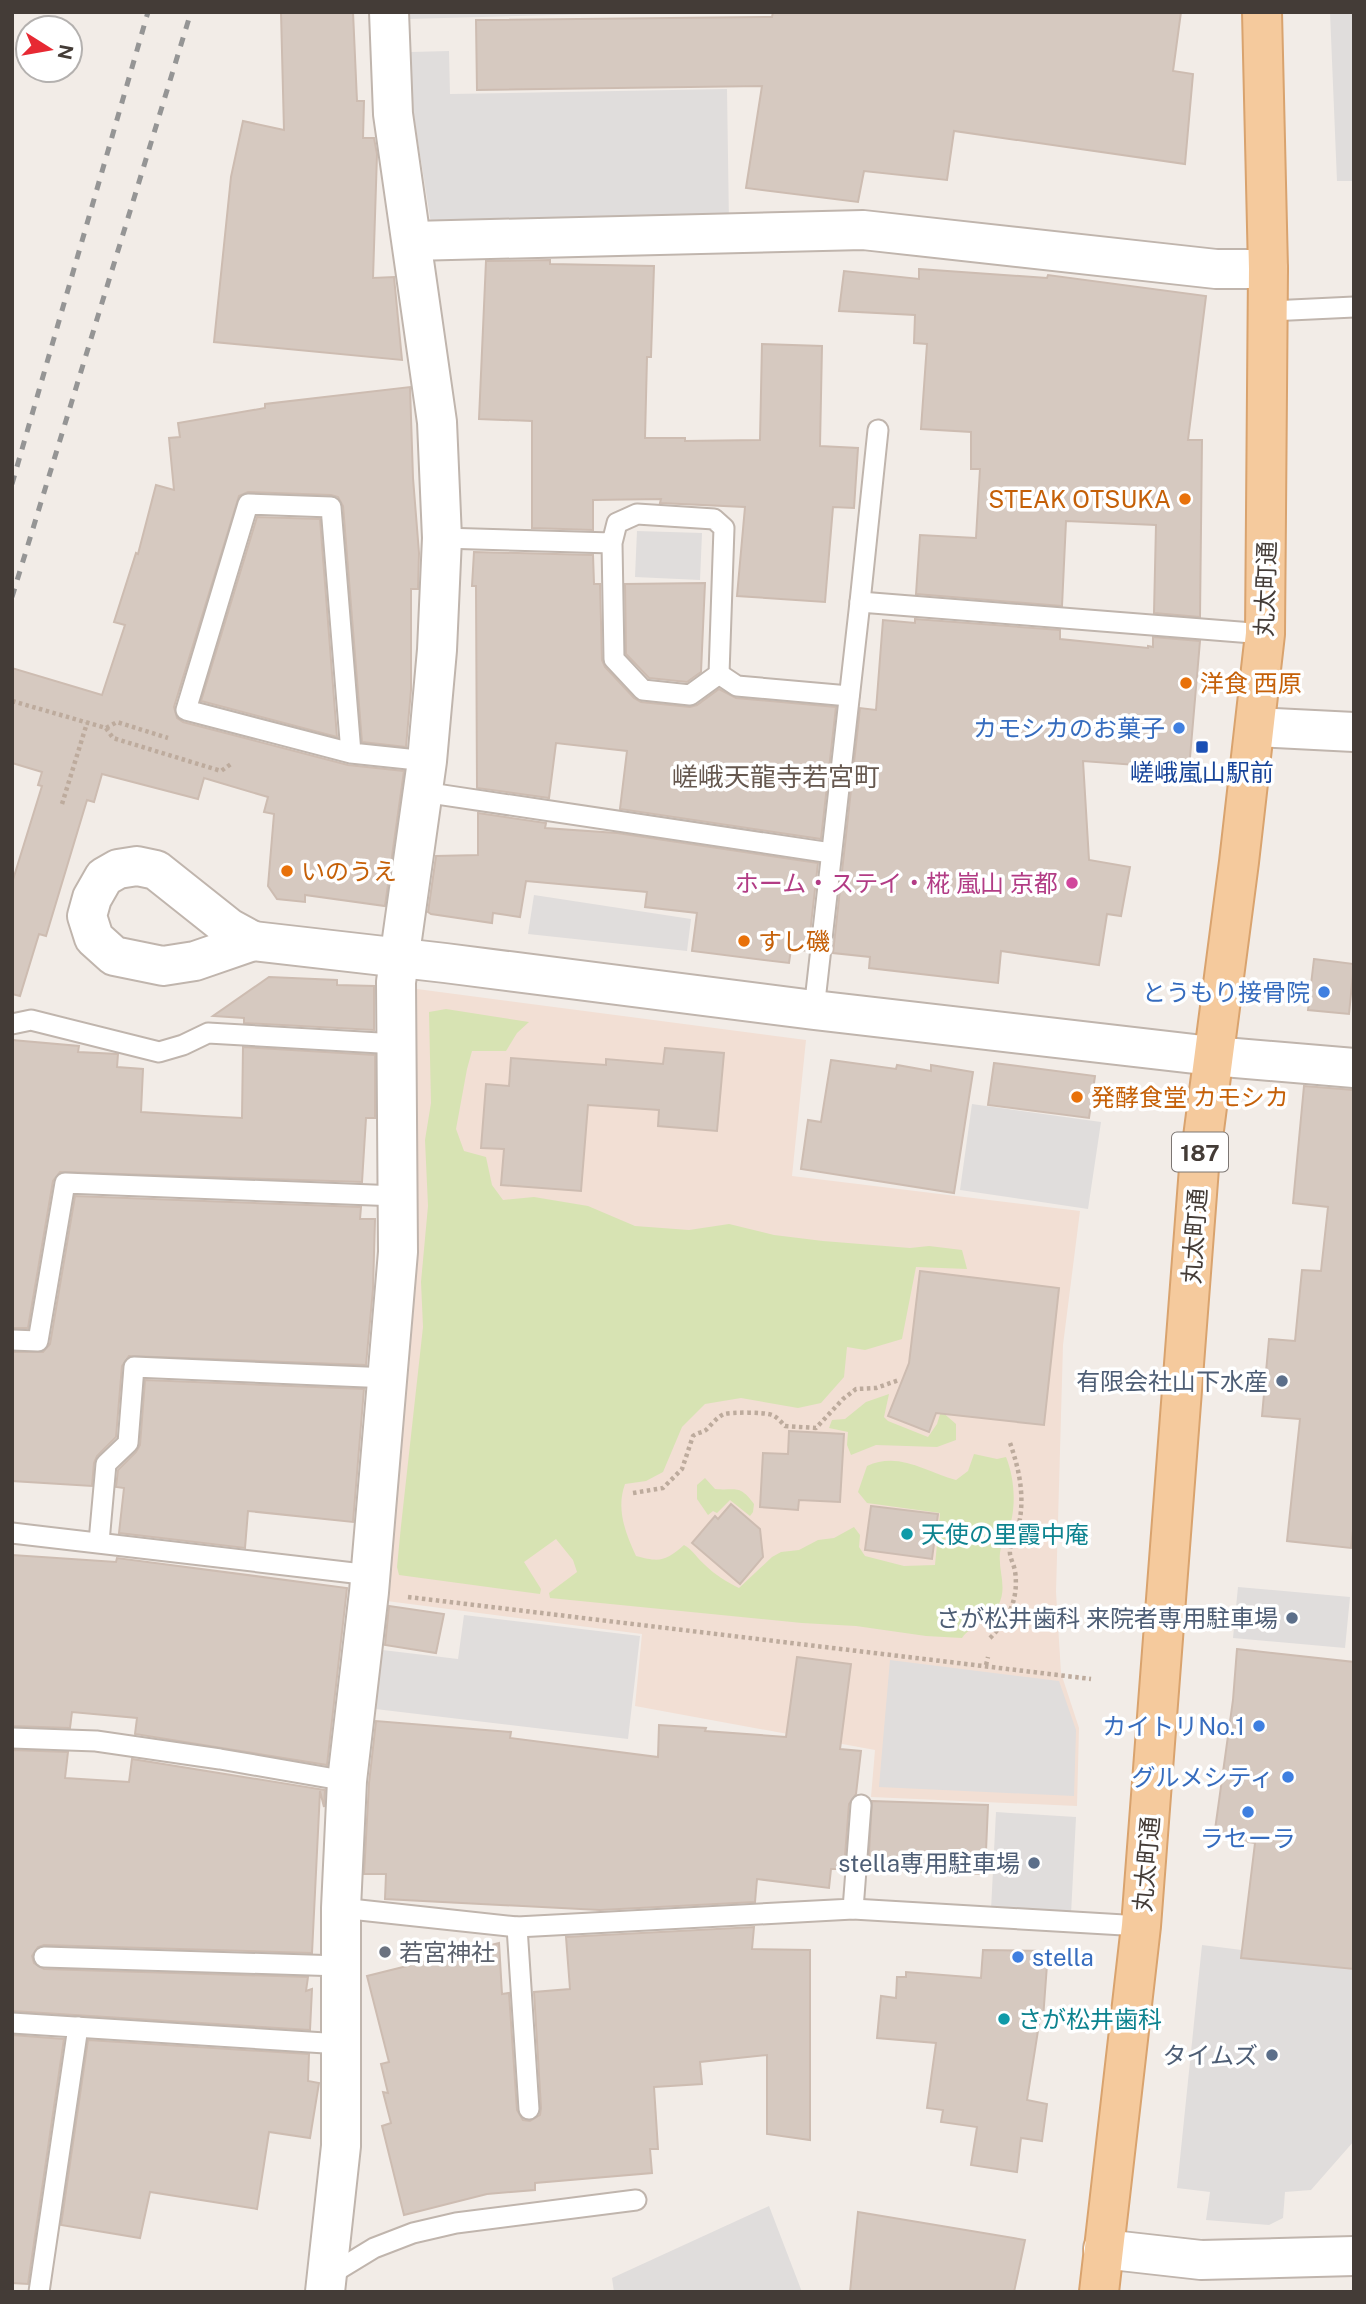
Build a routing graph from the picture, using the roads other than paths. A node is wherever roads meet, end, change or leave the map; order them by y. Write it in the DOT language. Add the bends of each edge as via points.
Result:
graph roads {
  1 [pos="389,12"];
  2 [pos="1262,12"];
  3 [pos="416,220"];
  4 [pos="1268,269"];
  5 [pos="1354,307"];
  6 [pos="1268,311"];
  7 [pos="878,430"];
  8 [pos="442,538"];
  9 [pos="612,543"];
  10 [pos="860,602"];
  11 [pos="1265,634"];
  12 [pos="719,674"];
  13 [pos="849,696"];
  14 [pos="1255,727"];
  15 [pos="1354,732"];
  16 [pos="351,753"];
  17 [pos="425,777"];
  18 [pos="831,853"];
  19 [pos="253,942"];
  20 [pos="399,958"];
  21 [pos="814,1010"];
  22 [pos="12,1024"];
  23 [pos="397,1044"];
  24 [pos="1213,1056"];
  25 [pos="1354,1068"];
  26 [pos="398,1196"];
  27 [pos="12,1340"];
  28 [pos="388,1378"];
  29 [pos="12,1533"];
  30 [pos="99,1542"];
  31 [pos="370,1584"];
  32 [pos="12,1738"];
  33 [pos="347,1781"];
  34 [pos="861,1805"];
  35 [pos="341,1908"];
  36 [pos="853,1909"];
  37 [pos="1141,1926"];
  38 [pos="517,1927"];
  39 [pos="44,1957"];
  40 [pos="341,1966"];
  41 [pos="12,2023"];
  42 [pos="78,2027"];
  43 [pos="341,2044"];
  44 [pos="529,2109"];
  45 [pos="636,2200"];
  46 [pos="1103,2249"];
  47 [pos="1354,2256"];
  48 [pos="327,2284"];
  49 [pos="39,2292"];
  50 [pos="1099,2292"];
  1 -- 3 [label="street"];
  2 -- 4 [label="main road, 丸太町通 / 187"];
  3 -- 4 [label="street" via="863,230 1216,269"];
  3 -- 8 [label="street" via="437,422"];
  4 -- 6 [label="main road, 丸太町通 / 187"];
  5 -- 6 [label="lane"];
  6 -- 11 [label="main road, 丸太町通 / 187"];
  7 -- 10 [label="lane"];
  8 -- 9 [label="lane"];
  8 -- 17 [label="street"];
  9 -- 12 [label="lane" via="614,659 643,690 690,695"];
  9 -- 12 [label="lane" via="617,523 637,514 714,519 724,528"];
  10 -- 11 [label="lane"];
  10 -- 13 [label="lane"];
  11 -- 14 [label="main road, 丸太町通 / 187"];
  12 -- 13 [label="lane" via="737,686"];
  13 -- 18 [label="lane"];
  14 -- 15 [label="street"];
  14 -- 24 [label="main road, 丸太町通 / 187"];
  16 -- 16 [label="lane" via="187,710 248,504 331,507"];
  16 -- 17 [label="lane"];
  17 -- 18 [label="lane"];
  17 -- 20 [label="street"];
  18 -- 21 [label="lane"];
  19 -- 20 [label="street"];
  20 -- 21 [label="street"];
  20 -- 23 [label="street"];
  21 -- 24 [label="street"];
  22 -- 23 [label="lane" via="32,1020 159,1052 208,1033"];
  23 -- 26 [label="street"];
  24 -- 25 [label="street"];
  24 -- 37 [label="main road, 丸太町通 / 187" via="1199,1168"];
  26 -- 27 [label="lane" via="65,1183 38,1341"];
  26 -- 28 [label="street"];
  28 -- 30 [label="lane" via="134,1367 128,1443 106,1464"];
  28 -- 31 [label="street"];
  29 -- 30 [label="lane"];
  30 -- 31 [label="lane"];
  31 -- 33 [label="street" via="363,1692"];
  32 -- 33 [label="lane" via="96,1741"];
  33 -- 35 [label="street"];
  34 -- 36 [label="lane"];
  35 -- 38 [label="lane"];
  35 -- 40 [label="street"];
  36 -- 37 [label="lane"];
  36 -- 38 [label="lane"];
  37 -- 46 [label="main road, 丸太町通 / 187"];
  38 -- 44 [label="lane"];
  39 -- 40 [label="lane"];
  40 -- 43 [label="street"];
  41 -- 42 [label="lane"];
  42 -- 43 [label="lane"];
  42 -- 49 [label="lane"];
  43 -- 48 [label="street" via="341,2146"];
  45 -- 48 [label="lane" via="456,2223 413,2233 374,2248"];
  46 -- 47 [label="street" via="1201,2260"];
  46 -- 50 [label="main road, 丸太町通 / 187"];
}
